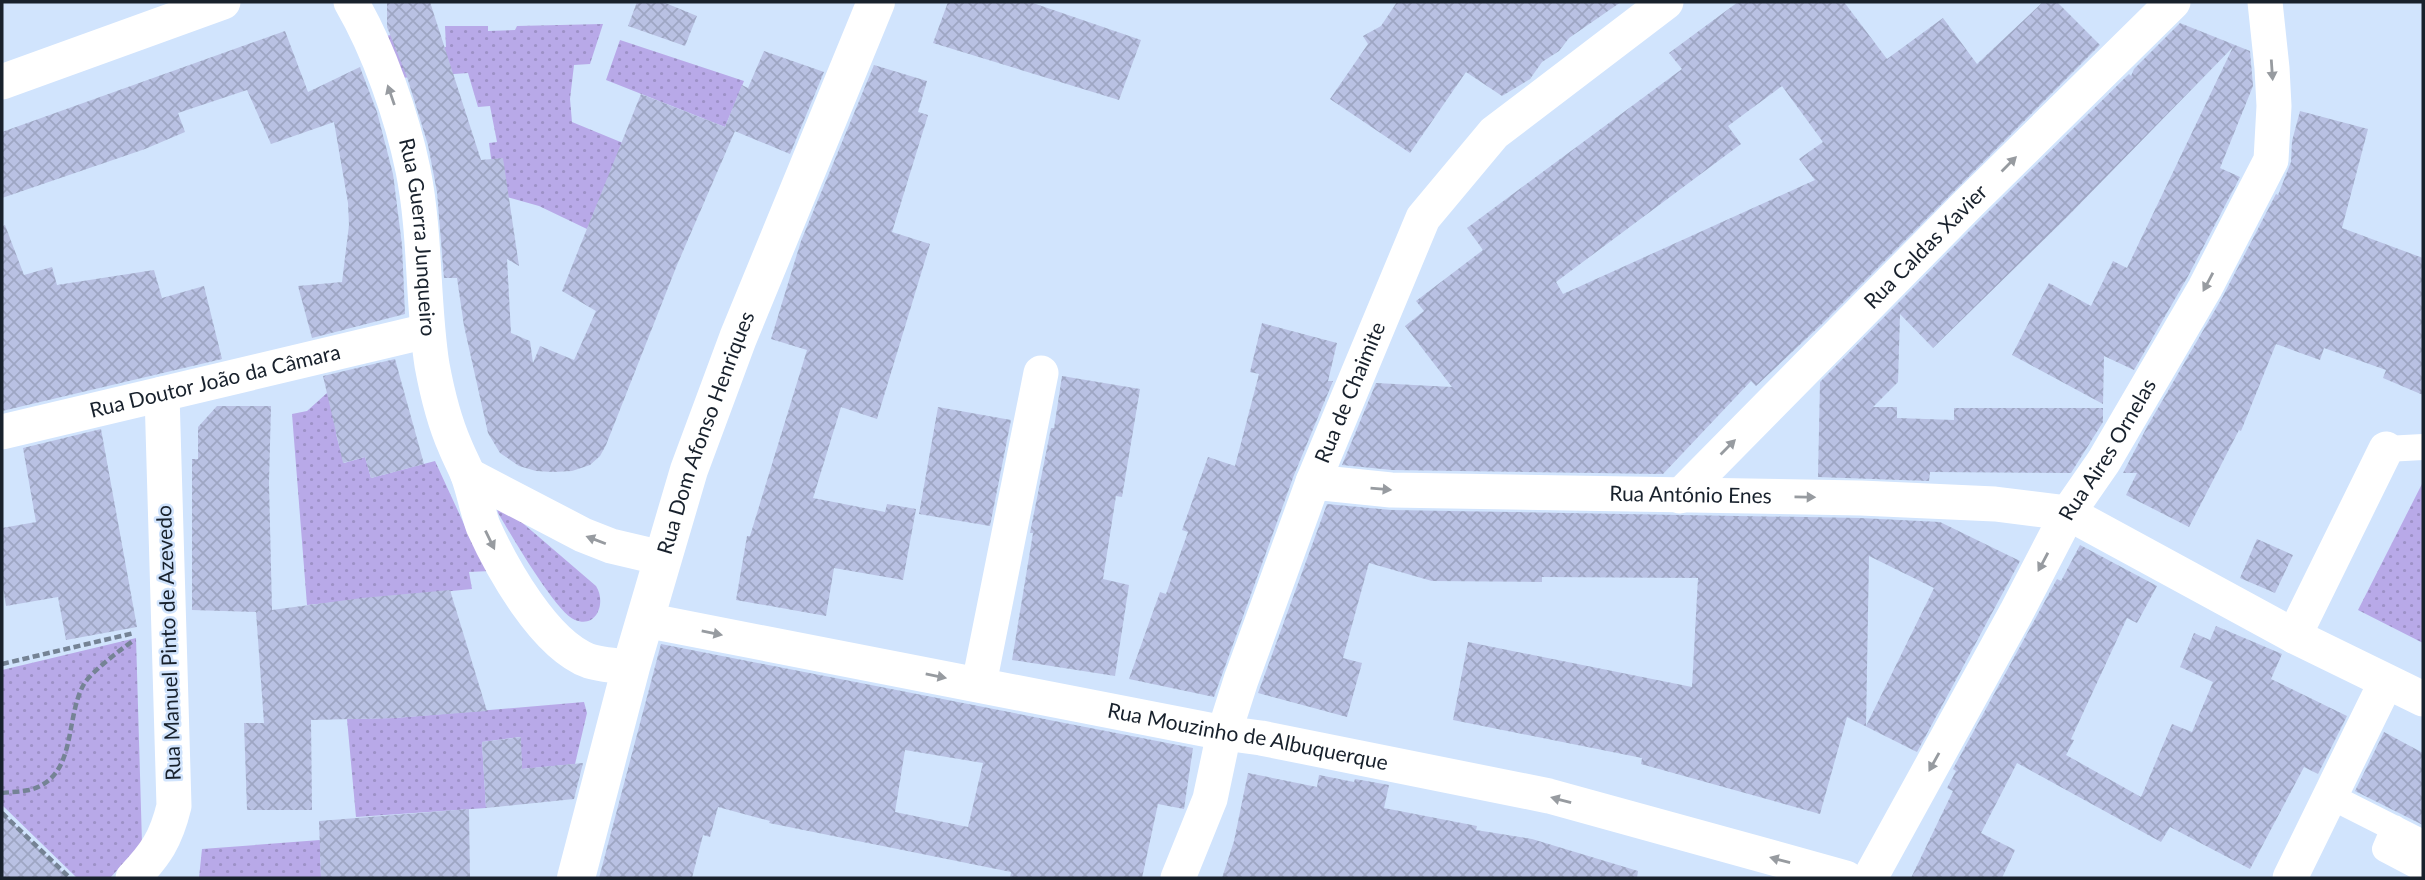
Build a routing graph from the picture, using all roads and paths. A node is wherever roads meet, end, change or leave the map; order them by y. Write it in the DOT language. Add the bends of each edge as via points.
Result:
graph roads {
  1 [pos="223,2"];
  2 [pos="352,2"];
  3 [pos="876,2"];
  4 [pos="1666,2"];
  5 [pos="2174,2"];
  6 [pos="2265,2"];
  7 [pos="2,82"];
  8 [pos="427,331"];
  9 [pos="1041,373"];
  10 [pos="162,394"];
  11 [pos="2,432"];
  12 [pos="2423,447"];
  13 [pos="2386,449"];
  14 [pos="468,475"];
  15 [pos="1313,482"];
  16 [pos="1680,496"];
  17 [pos="2068,513"];
  18 [pos="662,558"];
  19 [pos="645,620"];
  20 [pos="157,631"];
  21 [pos="2294,636"];
  22 [pos="2,664"];
  23 [pos="631,667"];
  24 [pos="2386,682"];
  25 [pos="979,684"];
  26 [pos="2423,699"];
  27 [pos="1224,733"];
  28 [pos="2,793"];
  29 [pos="2330,796"];
  30 [pos="2,813"];
  31 [pos="2394,828"];
  32 [pos="2423,843"];
  33 [pos="2423,869"];
  34 [pos="70,878"];
  35 [pos="133,878"];
  36 [pos="576,878"];
  37 [pos="1178,878"];
  38 [pos="1846,878"];
  39 [pos="1870,878"];
  40 [pos="2290,878"];
  1 -- 7 [label="street"];
  8 -- 2 [label="street, Rua Guerra Junqueiro, one-way" via="424,251 413,170 368,31"];
  3 -- 18 [label="main road, Rua Dom Afonso Henriques" via="738,338"];
  4 -- 15 [label="street, Rua de Chaimite" via="1494,133 1423,218"];
  16 -- 5 [label="street, Rua Caldas Xavier, one-way"];
  6 -- 17 [label="street, Rua Aires Ornelas, one-way" via="2273,68 2271,160 2205,288 2104,461"];
  8 -- 10 [label="street, Rua Doutor João da Câmara"];
  8 -- 14 [label="street, Rua Guerra Junqueiro" via="441,405"];
  9 -- 25 [label="street"];
  10 -- 11 [label="street, Rua Doutor João da Câmara"];
  10 -- 20 [label="street, Rua Manuel Pinto de Azevedo"];
  12 -- 13 [label="street"];
  13 -- 21 [label="street"];
  18 -- 14 [label="street, one-way" via="583,535"];
  14 -- 23 [label="street, Rua Guerra Junqueiro, one-way" via="495,549 553,635 589,660"];
  15 -- 16 [label="street, Rua António Enes, one-way" via="1391,490"];
  15 -- 27 [label="street, Rua de Chaimite"];
  16 -- 17 [label="street, Rua António Enes, one-way" via="1901,499"];
  17 -- 21 [label="street"];
  17 -- 39 [label="street, Rua Aires Ornelas, one-way"];
  18 -- 19 [label="main road, Rua Dom Afonso Henriques"];
  19 -- 23 [label="main road, Rua Dom Afonso Henriques"];
  19 -- 25 [label="street, Rua Mouzinho de Albuquerque, one-way"];
  20 -- 22 [label="path"];
  20 -- 28 [label="path" via="119,650 85,682 74,708 65,761 51,778 31,790"];
  20 -- 35 [label="street, Rua Manuel Pinto de Azevedo" via="174,806 158,851"];
  21 -- 24 [label="street"];
  23 -- 36 [label="main road, Rua Dom Afonso Henriques"];
  24 -- 26 [label="street"];
  24 -- 29 [label="street"];
  25 -- 27 [label="street, Rua Mouzinho de Albuquerque"];
  27 -- 37 [label="street, Rua de Chaimite" via="1210,799"];
  38 -- 27 [label="street, Rua Mouzinho de Albuquerque, one-way" via="1549,796"];
  29 -- 31 [label="street"];
  29 -- 40 [label="street"];
  30 -- 34 [label="path"];
  31 -- 32 [label="street"];
  31 -- 33 [label="street" via="2385,849"];
}
